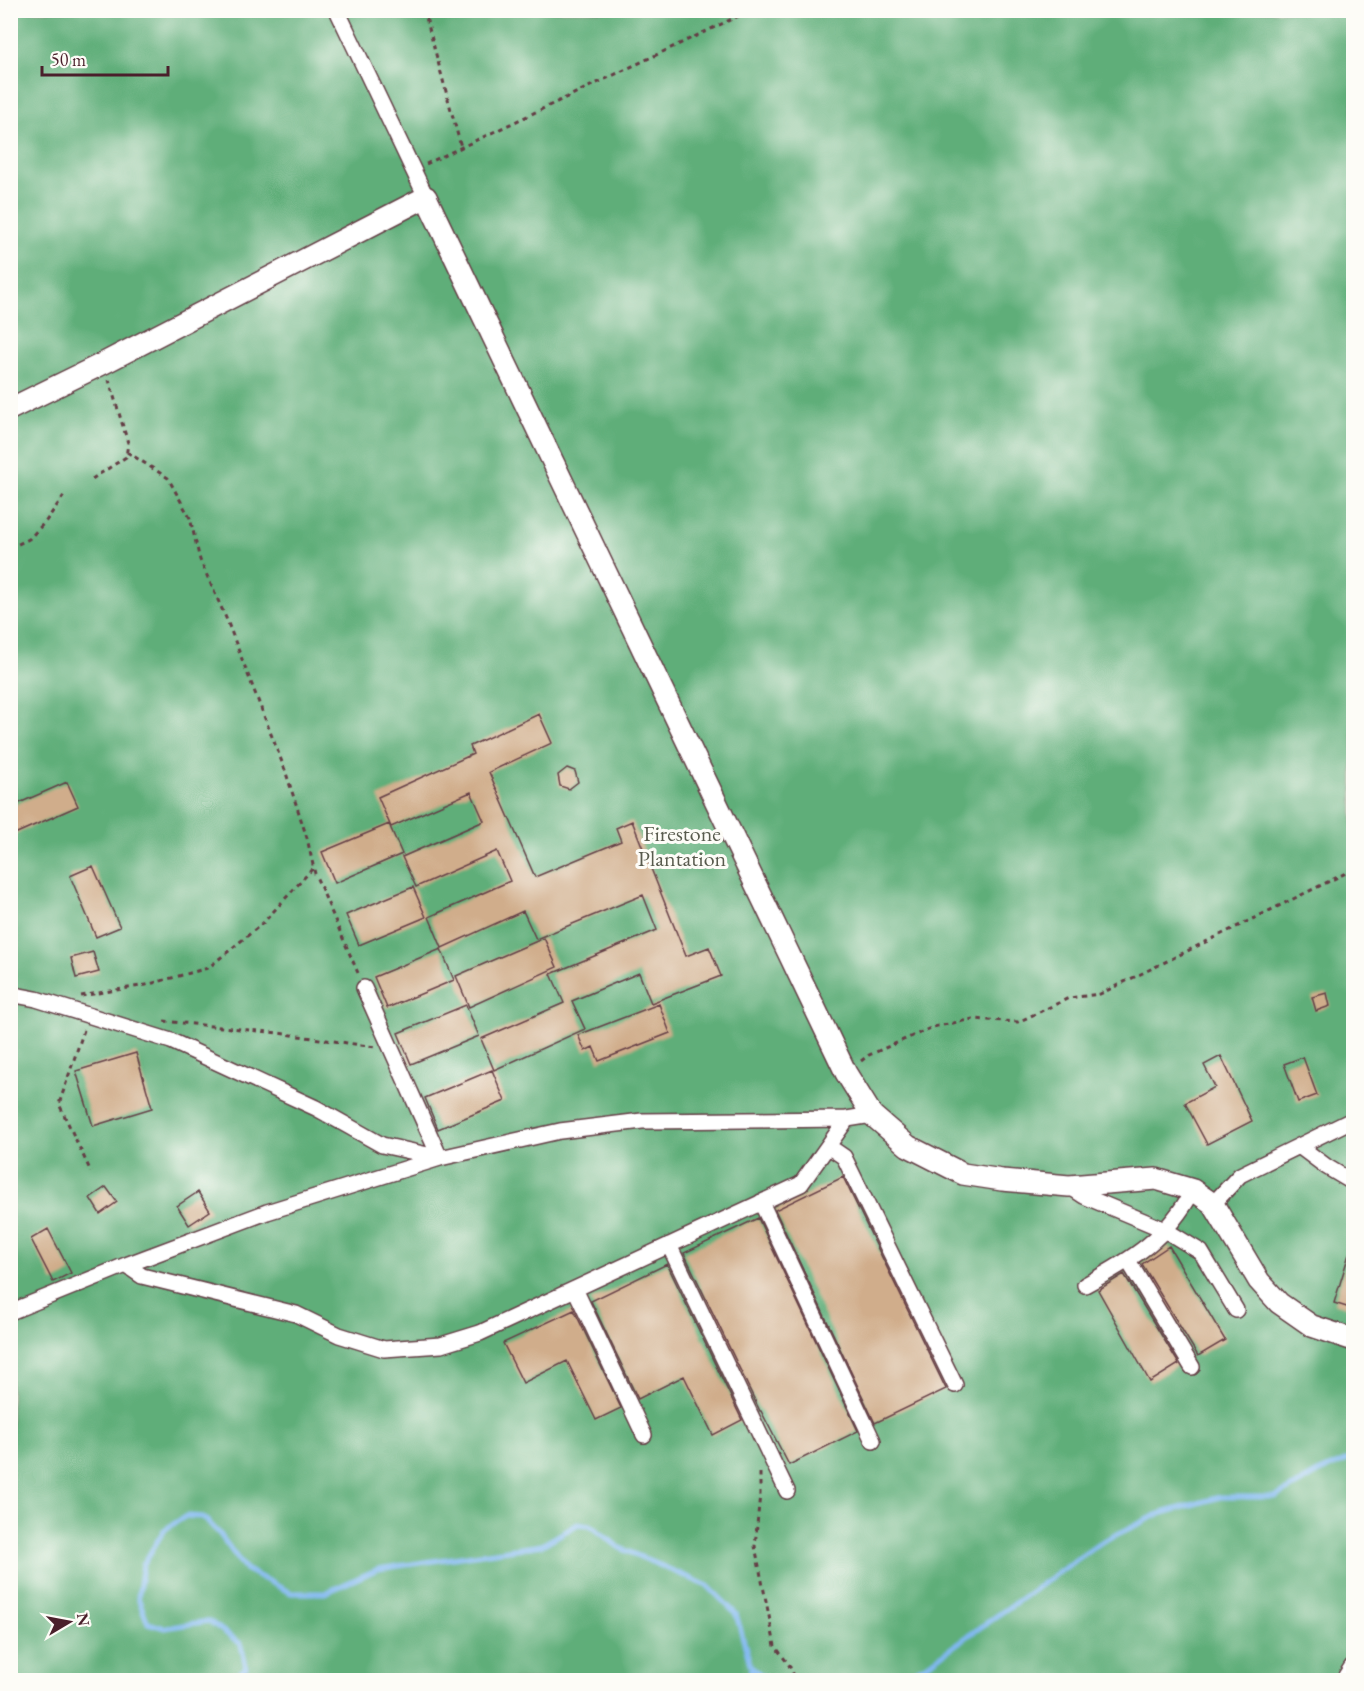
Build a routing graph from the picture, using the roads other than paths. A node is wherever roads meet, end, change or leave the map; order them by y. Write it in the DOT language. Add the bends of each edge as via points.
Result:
graph roads {
  1 [pos="338,10"];
  2 [pos="426,197"];
  3 [pos="10,409"];
  4 [pos="364,988"];
  5 [pos="10,994"];
  6 [pos="872,1115"];
  7 [pos="847,1119"];
  8 [pos="1353,1119"];
  9 [pos="828,1146"];
  10 [pos="1299,1146"];
  11 [pos="440,1158"];
  12 [pos="1353,1183"];
  13 [pos="1069,1186"];
  14 [pos="1193,1190"];
  15 [pos="761,1202"];
  16 [pos="1213,1204"];
  17 [pos="1165,1230"];
  18 [pos="669,1245"];
  19 [pos="1129,1262"];
  20 [pos="126,1265"];
  21 [pos="1085,1285"];
  22 [pos="575,1289"];
  23 [pos="1236,1310"];
  24 [pos="10,1312"];
  25 [pos="1353,1340"];
  26 [pos="1192,1367"];
  27 [pos="955,1384"];
  28 [pos="644,1435"];
  29 [pos="873,1440"];
  30 [pos="787,1491"];
  31 [pos="1353,1669"];
  32 [pos="1347,1680"];
  1 -- 2 [label="street"];
  2 -- 3 [label="street"];
  2 -- 6 [label="street" via="846,1073"];
  4 -- 11 [label="street"];
  5 -- 11 [label="street" via="171,1041 316,1108 382,1145"];
  6 -- 7 [label="street"];
  6 -- 13 [label="street" via="908,1146 963,1174"];
  7 -- 9 [label="street"];
  7 -- 11 [label="street" via="642,1121 560,1131"];
  8 -- 10 [label="street"];
  9 -- 15 [label="street" via="801,1184"];
  9 -- 27 [label="street" via="844,1157"];
  10 -- 12 [label="street"];
  10 -- 16 [label="street" via="1240,1175"];
  11 -- 20 [label="street" via="267,1212"];
  13 -- 14 [label="street" via="1156,1179"];
  13 -- 17 [label="street"];
  14 -- 16 [label="street"];
  14 -- 17 [label="street"];
  15 -- 18 [label="street"];
  15 -- 29 [label="street"];
  16 -- 25 [label="street" via="1259,1281 1279,1303 1312,1326"];
  17 -- 19 [label="street"];
  17 -- 23 [label="street" via="1201,1252"];
  18 -- 22 [label="street"];
  18 -- 30 [label="street"];
  19 -- 21 [label="street"];
  19 -- 26 [label="street"];
  20 -- 22 [label="street" via="142,1276 296,1314 339,1335 384,1349 441,1345 461,1339"];
  20 -- 24 [label="street"];
  22 -- 28 [label="street"];
  31 -- 32 [label="street"];
}
